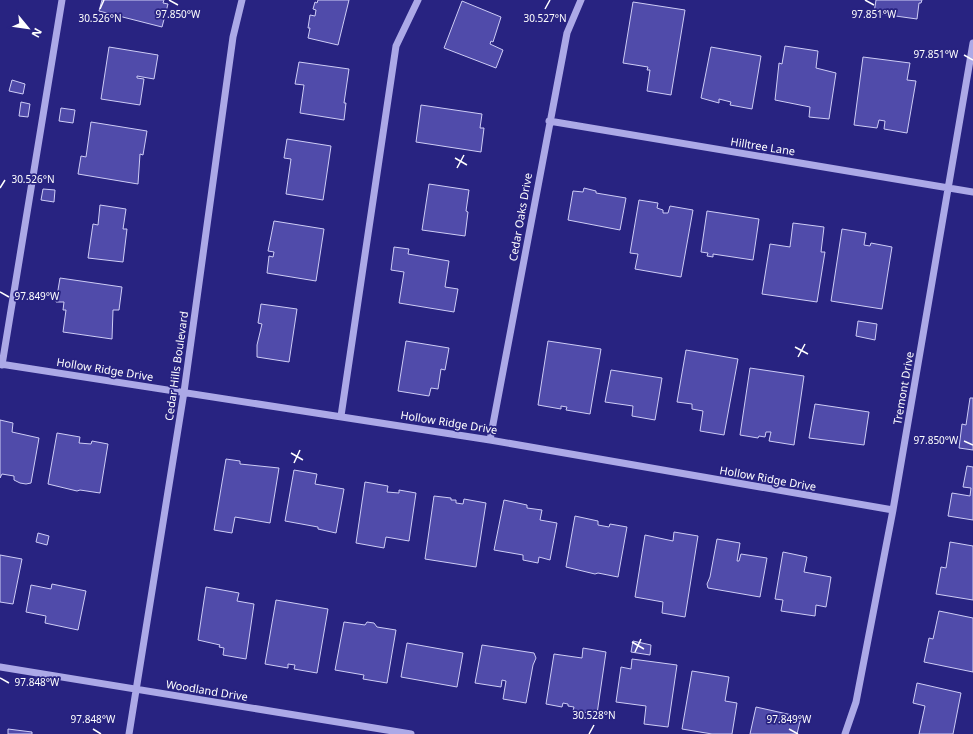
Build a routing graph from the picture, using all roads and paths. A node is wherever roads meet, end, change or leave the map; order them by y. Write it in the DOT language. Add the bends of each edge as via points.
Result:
graph roads {
  1 [pos="62,0"];
  2 [pos="242,0"];
  3 [pos="418,0"];
  4 [pos="581,0"];
  5 [pos="973,43"];
  6 [pos="549,121"];
  7 [pos="950,188"];
  8 [pos="973,192"];
  9 [pos="1,364"];
  10 [pos="184,392"];
  11 [pos="341,416"];
  12 [pos="490,440"];
  13 [pos="893,510"];
  14 [pos="0,667"];
  15 [pos="135,690"];
  16 [pos="129,734"];
  17 [pos="411,734"];
  18 [pos="845,734"];
  1 -- 9 [label="street"];
  2 -- 10 [label="street, Cedar Hills Boulevard" via="233,37"];
  3 -- 11 [label="street" via="396,46"];
  4 -- 6 [label="street, Cedar Oaks Drive" via="567,33"];
  5 -- 7 [label="street, Tremont Drive"];
  6 -- 7 [label="street, Hilltree Lane"];
  6 -- 12 [label="street, Cedar Oaks Drive"];
  7 -- 8 [label="street, Hilltree Lane"];
  7 -- 13 [label="street, Tremont Drive"];
  9 -- 10 [label="street, Hollow Ridge Drive"];
  10 -- 11 [label="street, Hollow Ridge Drive"];
  10 -- 15 [label="street, Cedar Hills Boulevard"];
  11 -- 12 [label="street, Hollow Ridge Drive"];
  12 -- 13 [label="street, Hollow Ridge Drive"];
  13 -- 18 [label="street, Tremont Drive" via="856,702"];
  14 -- 15 [label="street, Woodland Drive"];
  15 -- 16 [label="street, Cedar Hills Boulevard"];
  15 -- 17 [label="street, Woodland Drive"];
}
